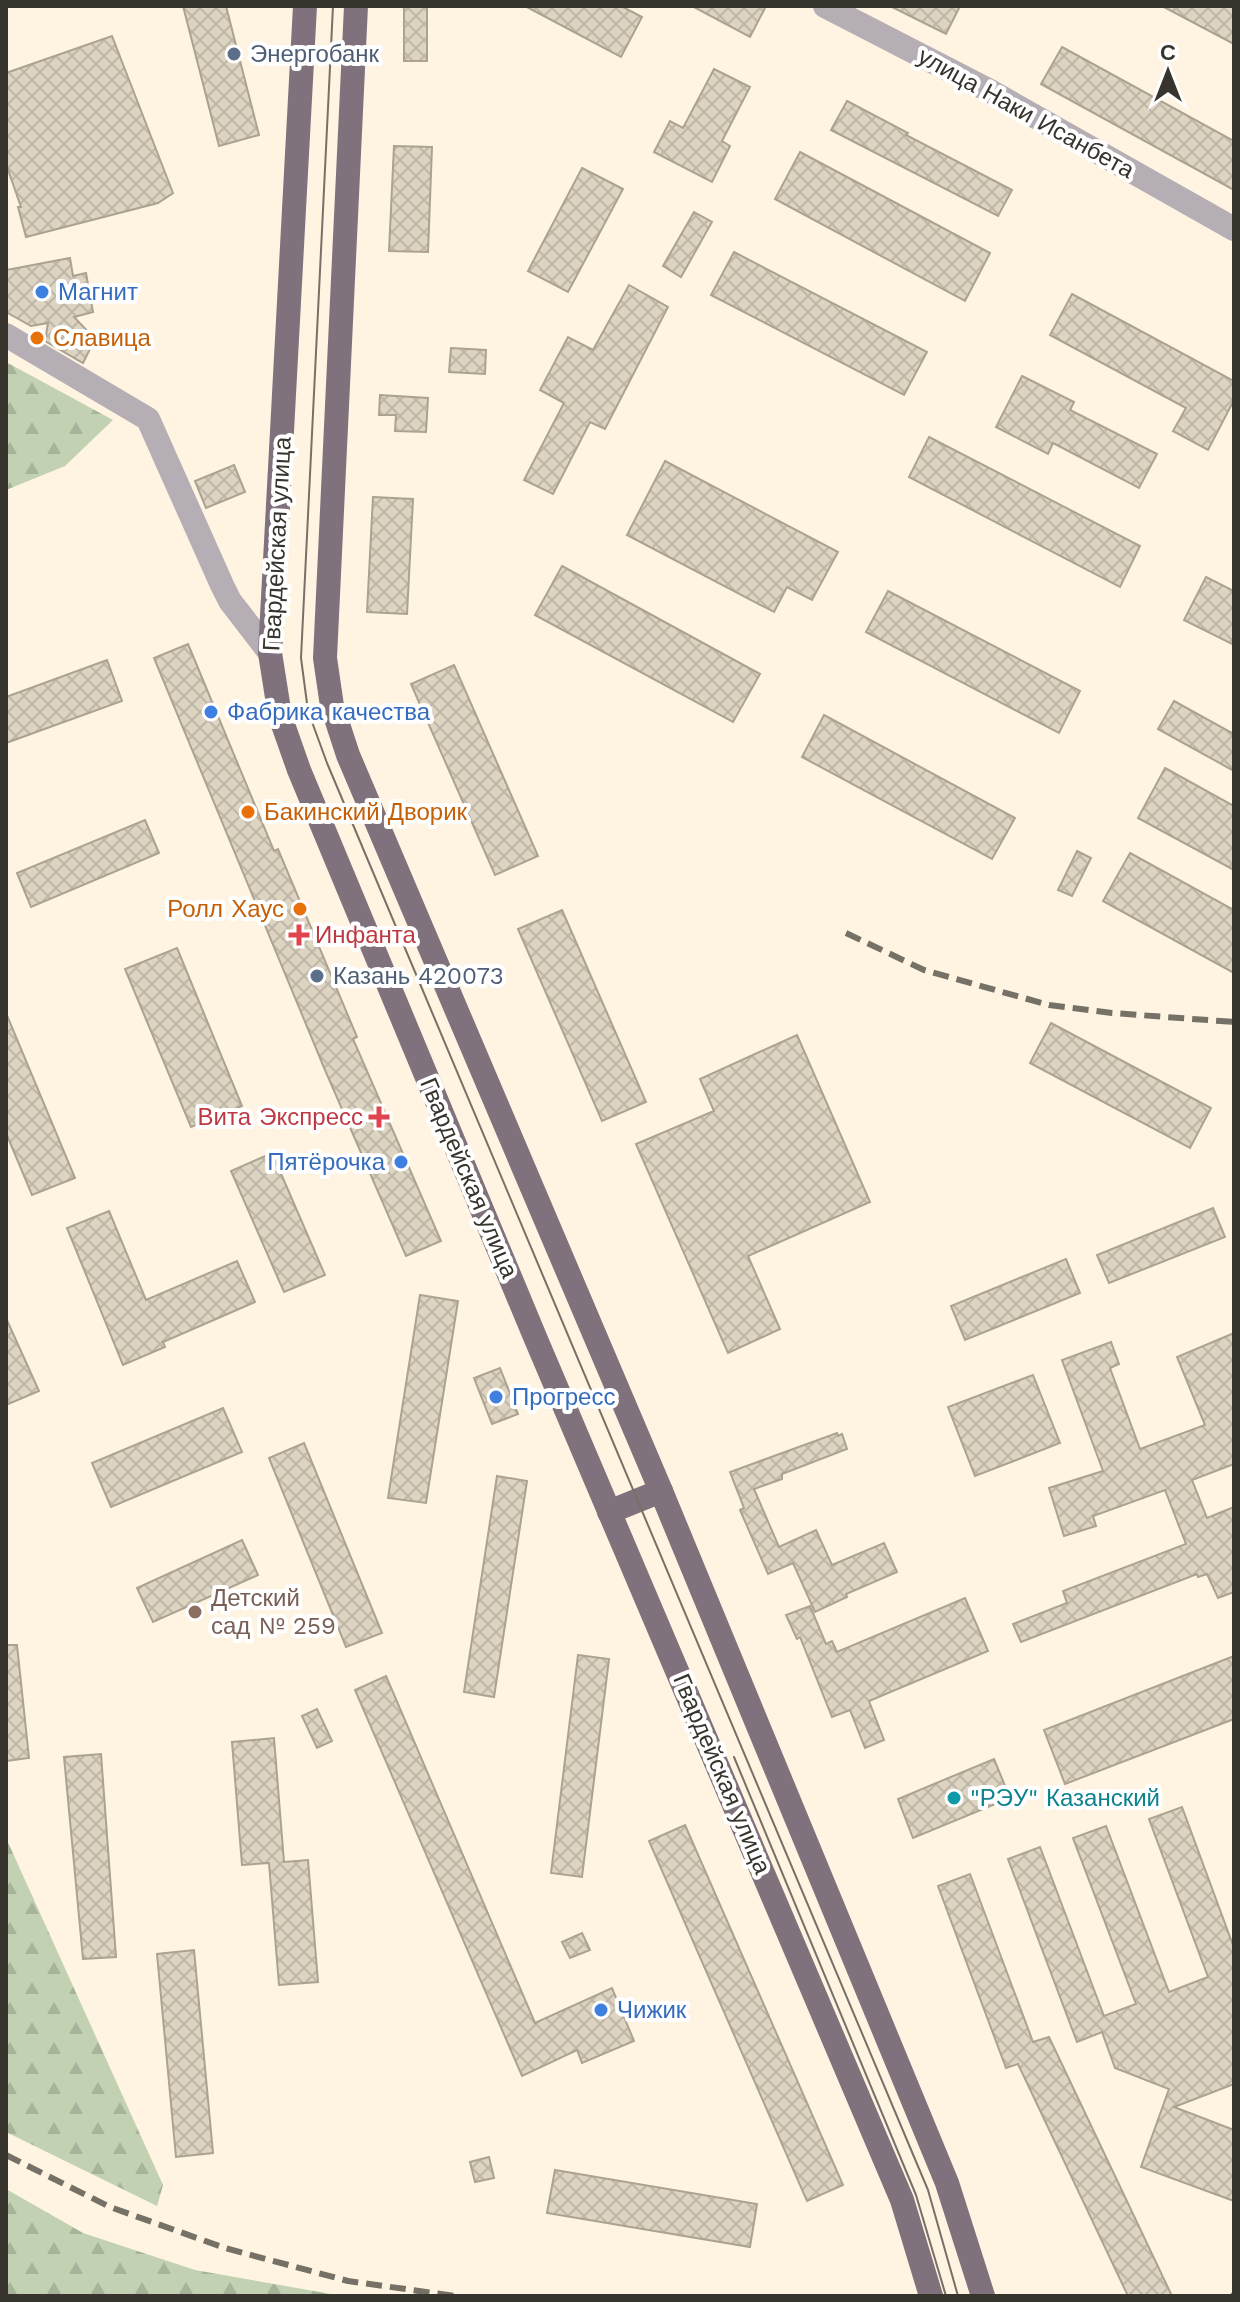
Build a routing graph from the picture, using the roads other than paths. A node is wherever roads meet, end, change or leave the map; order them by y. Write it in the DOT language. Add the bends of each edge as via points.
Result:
graph roads {
  1 [pos="305,6"];
  2 [pos="356,6"];
  3 [pos="825,6"];
  4 [pos="1229,227"];
  5 [pos="6,335"];
  6 [pos="270,653"];
  7 [pos="661,1491"];
  8 [pos="609,1512"];
  9 [pos="931,2296"];
  10 [pos="983,2296"];
  1 -- 6 [label="main road, Гвардейская улица"];
  2 -- 7 [label="main road" via="325,644 332,706"];
  3 -- 4 [label="street, улица Наки Исанбета" via="990,91"];
  5 -- 6 [label="street" via="148,419 230,601"];
  6 -- 8 [label="main road, Гвардейская улица" via="280,716 299,770"];
  7 -- 8 [label="main road"];
  7 -- 10 [label="main road" via="947,2183"];
  8 -- 9 [label="main road, Гвардейская улица" via="902,2200"];
}
